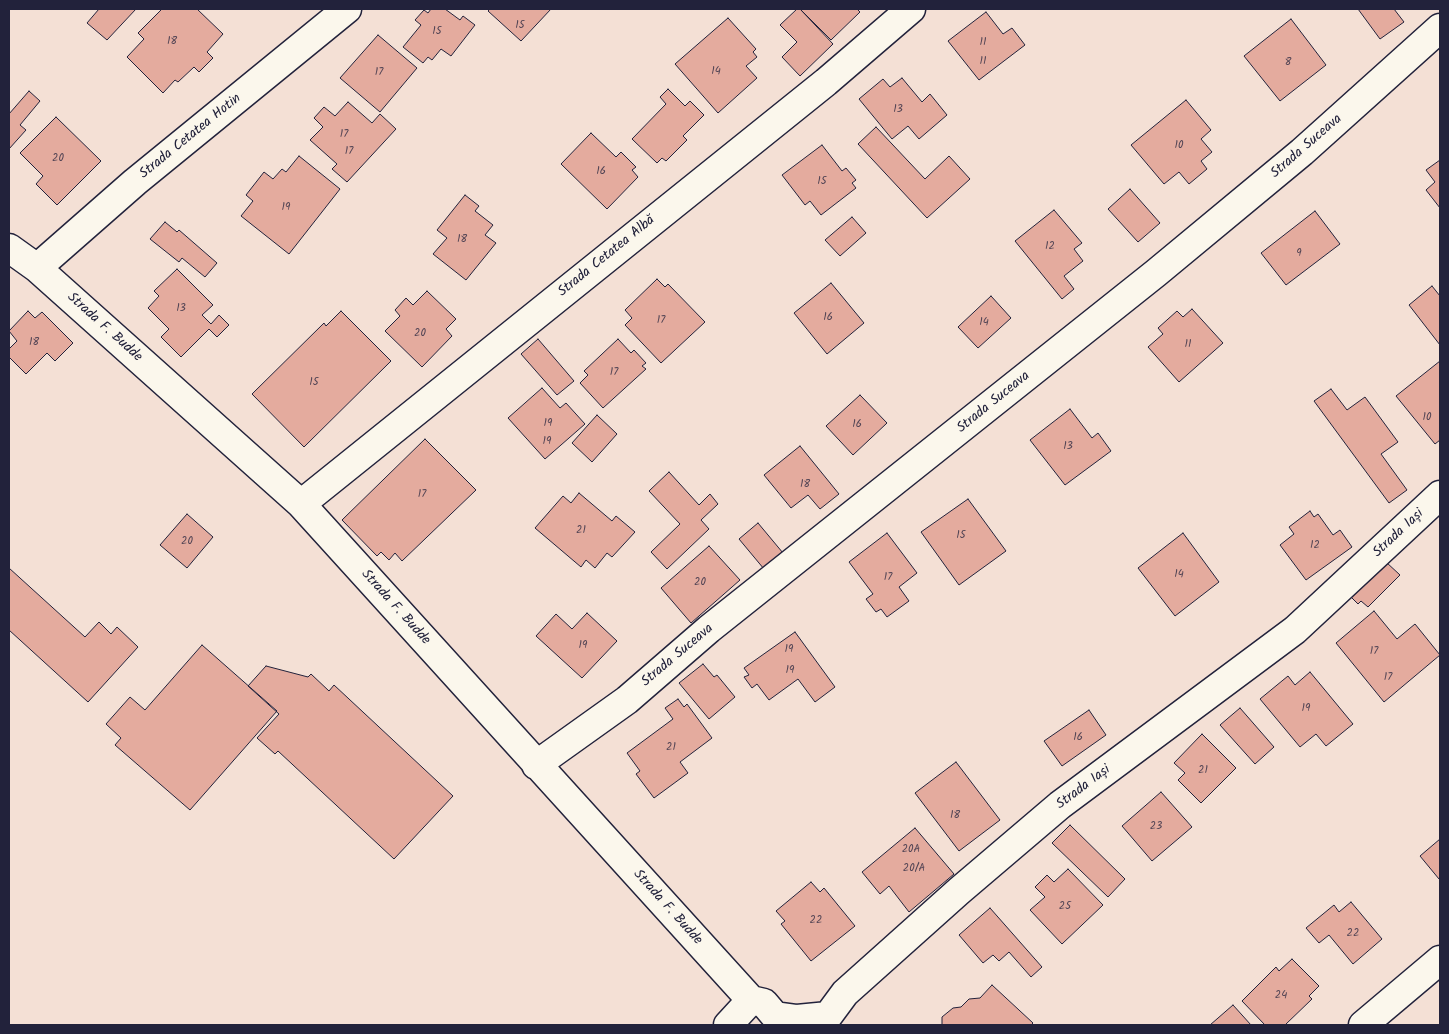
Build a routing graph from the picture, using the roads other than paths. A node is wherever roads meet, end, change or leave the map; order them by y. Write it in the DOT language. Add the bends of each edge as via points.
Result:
graph roads {
  1 [pos="347,9"];
  2 [pos="911,9"];
  3 [pos="1440,28"];
  4 [pos="9,248"];
  5 [pos="37,268"];
  6 [pos="1440,495"];
  7 [pos="301,504"];
  8 [pos="536,765"];
  9 [pos="1440,960"];
  10 [pos="751,1000"];
  11 [pos="834,1021"];
  12 [pos="728,1025"];
  13 [pos="1363,1025"];
  1 -- 5 [label="street, Strada Cetatea Hotin" via="135,182"];
  2 -- 7 [label="street, Strada Cetatea Albă" via="826,82"];
  3 -- 8 [label="street, Strada Suceava" via="1302,152 1149,279 709,629 626,700"];
  4 -- 5 [label="street, Strada F. Budde"];
  5 -- 7 [label="street, Strada F. Budde"];
  6 -- 11 [label="street, Strada Iași" via="1295,630 1060,805 959,891 845,993"];
  7 -- 8 [label="street, Strada F. Budde"];
  8 -- 10 [label="street, Strada F. Budde"];
  9 -- 13 [label="street"];
  10 -- 11 [label="street, Strada Iași" via="764,1003 775,1016"];
  10 -- 12 [label="street"];
}
